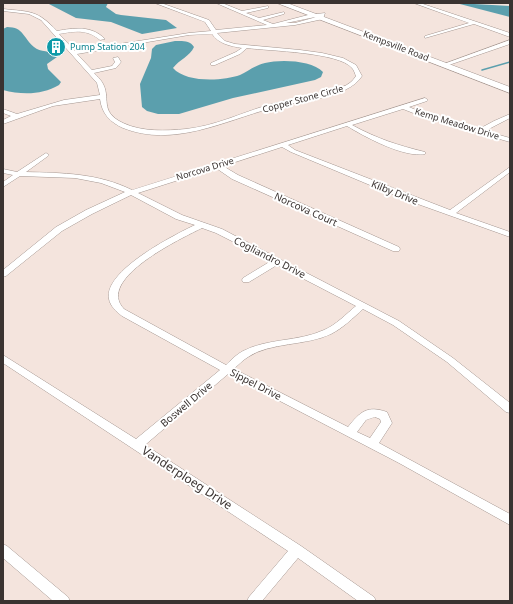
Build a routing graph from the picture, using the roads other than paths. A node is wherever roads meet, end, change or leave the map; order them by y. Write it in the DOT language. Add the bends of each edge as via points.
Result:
graph roads {
  1 [pos="157,3"];
  2 [pos="218,3"];
  3 [pos="238,3"];
  4 [pos="281,3"];
  5 [pos="292,3"];
  6 [pos="416,3"];
  7 [pos="11,6"];
  8 [pos="226,6"];
  9 [pos="266,6"];
  10 [pos="3,10"];
  11 [pos="242,13"];
  12 [pos="282,13"];
  13 [pos="311,15"];
  14 [pos="322,16"];
  15 [pos="258,20"];
  16 [pos="473,23"];
  17 [pos="273,26"];
  18 [pos="214,32"];
  19 [pos="56,33"];
  20 [pos="510,35"];
  21 [pos="427,37"];
  22 [pos="102,39"];
  23 [pos="510,42"];
  24 [pos="245,48"];
  25 [pos="74,53"];
  26 [pos="116,58"];
  27 [pos="213,64"];
  28 [pos="448,64"];
  29 [pos="91,72"];
  30 [pos="510,84"];
  31 [pos="510,90"];
  32 [pos="103,97"];
  33 [pos="426,100"];
  34 [pos="404,107"];
  35 [pos="3,111"];
  36 [pos="17,116"];
  37 [pos="510,116"];
  38 [pos="3,122"];
  39 [pos="347,124"];
  40 [pos="481,131"];
  41 [pos="510,140"];
  42 [pos="282,144"];
  43 [pos="423,153"];
  44 [pos="46,155"];
  45 [pos="217,166"];
  46 [pos="510,169"];
  47 [pos="3,171"];
  48 [pos="18,174"];
  49 [pos="3,185"];
  50 [pos="132,192"];
  51 [pos="451,213"];
  52 [pos="202,226"];
  53 [pos="510,235"];
  54 [pos="396,250"];
  55 [pos="277,261"];
  56 [pos="3,274"];
  57 [pos="246,280"];
  58 [pos="362,305"];
  59 [pos="3,358"];
  60 [pos="226,369"];
  61 [pos="510,409"];
  62 [pos="350,433"];
  63 [pos="372,444"];
  64 [pos="137,446"];
  65 [pos="510,520"];
  66 [pos="3,550"];
  67 [pos="297,550"];
  68 [pos="63,601"];
  69 [pos="254,601"];
  70 [pos="369,601"];
  1 -- 18 [label="street, Copper Stone Circle" via="200,17 212,26"];
  2 -- 8 [label="street"];
  3 -- 8 [label="street"];
  4 -- 13 [label="main road, Kempsville Road"];
  5 -- 14 [label="main road, Kempsville Road"];
  6 -- 16 [label="street"];
  7 -- 10 [label="street"];
  8 -- 11 [label="street"];
  9 -- 11 [label="street"];
  10 -- 19 [label="street, Copper Stone Circle" via="37,16"];
  11 -- 15 [label="street"];
  12 -- 15 [label="street"];
  13 -- 14 [label="main road, Kempsville Road"];
  13 -- 17 [label="street"];
  14 -- 17 [label="street" via="299,23"];
  14 -- 28 [label="main road, Kempsville Road"];
  15 -- 17 [label="street"];
  16 -- 20 [label="street"];
  16 -- 21 [label="street"];
  17 -- 18 [label="street"];
  18 -- 24 [label="street, Copper Stone Circle" via="223,43"];
  18 -- 25 [label="street"];
  19 -- 22 [label="street" via="86,30"];
  19 -- 25 [label="street, Copper Stone Circle"];
  23 -- 28 [label="street"];
  24 -- 27 [label="street"];
  24 -- 32 [label="street, Copper Stone Circle" via="336,57 354,66 359,76 355,83 340,90 269,107 207,127 174,132 144,130 117,122 106,113"];
  25 -- 29 [label="street, Copper Stone Circle"];
  26 -- 29 [label="street" via="118,62 114,67"];
  28 -- 30 [label="main road, Kempsville Road"];
  28 -- 31 [label="main road, Kempsville Road"];
  29 -- 32 [label="street, Copper Stone Circle" via="100,83"];
  32 -- 36 [label="street" via="81,98 52,104"];
  33 -- 34 [label="street, Norcova Drive"];
  34 -- 39 [label="street, Norcova Drive"];
  34 -- 40 [label="street, Kemp Meadow Drive" via="428,117"];
  35 -- 36 [label="street"];
  36 -- 38 [label="street"];
  37 -- 40 [label="street"];
  39 -- 42 [label="street, Norcova Drive"];
  39 -- 43 [label="street" via="379,140"];
  40 -- 41 [label="street, Kemp Meadow Drive"];
  42 -- 45 [label="street, Norcova Drive"];
  42 -- 51 [label="street, Kilby Drive" via="293,151"];
  44 -- 48 [label="street"];
  45 -- 50 [label="street, Norcova Drive"];
  45 -- 54 [label="street, Norcova Court" via="235,178"];
  46 -- 51 [label="street"];
  47 -- 48 [label="street, Cogliandro Drive"];
  48 -- 49 [label="street"];
  48 -- 50 [label="street, Cogliandro Drive" via="90,178"];
  50 -- 52 [label="street, Cogliandro Drive"];
  50 -- 56 [label="street, Norcova Drive" via="89,212 59,230"];
  51 -- 53 [label="street, Kilby Drive"];
  52 -- 55 [label="street, Cogliandro Drive" via="219,231"];
  52 -- 60 [label="street, Sippel Drive" via="160,247 141,260 116,284 113,297 119,309 125,314"];
  55 -- 57 [label="street"];
  55 -- 58 [label="street, Cogliandro Drive"];
  58 -- 60 [label="street, Boswell Drive" via="324,334 260,347 245,354"];
  58 -- 61 [label="street, Cogliandro Drive" via="396,322 432,346"];
  59 -- 64 [label="street, Vanderploeg Drive"];
  60 -- 62 [label="street, Sippel Drive"];
  60 -- 64 [label="street, Boswell Drive"];
  62 -- 63 [label="street, Sippel Drive"];
  62 -- 63 [label="street" via="368,413 382,414 386,417 387,423"];
  63 -- 65 [label="street, Sippel Drive"];
  64 -- 67 [label="street, Vanderploeg Drive"];
  66 -- 68 [label="street"];
  67 -- 69 [label="street"];
  67 -- 70 [label="street, Vanderploeg Drive"];
}
